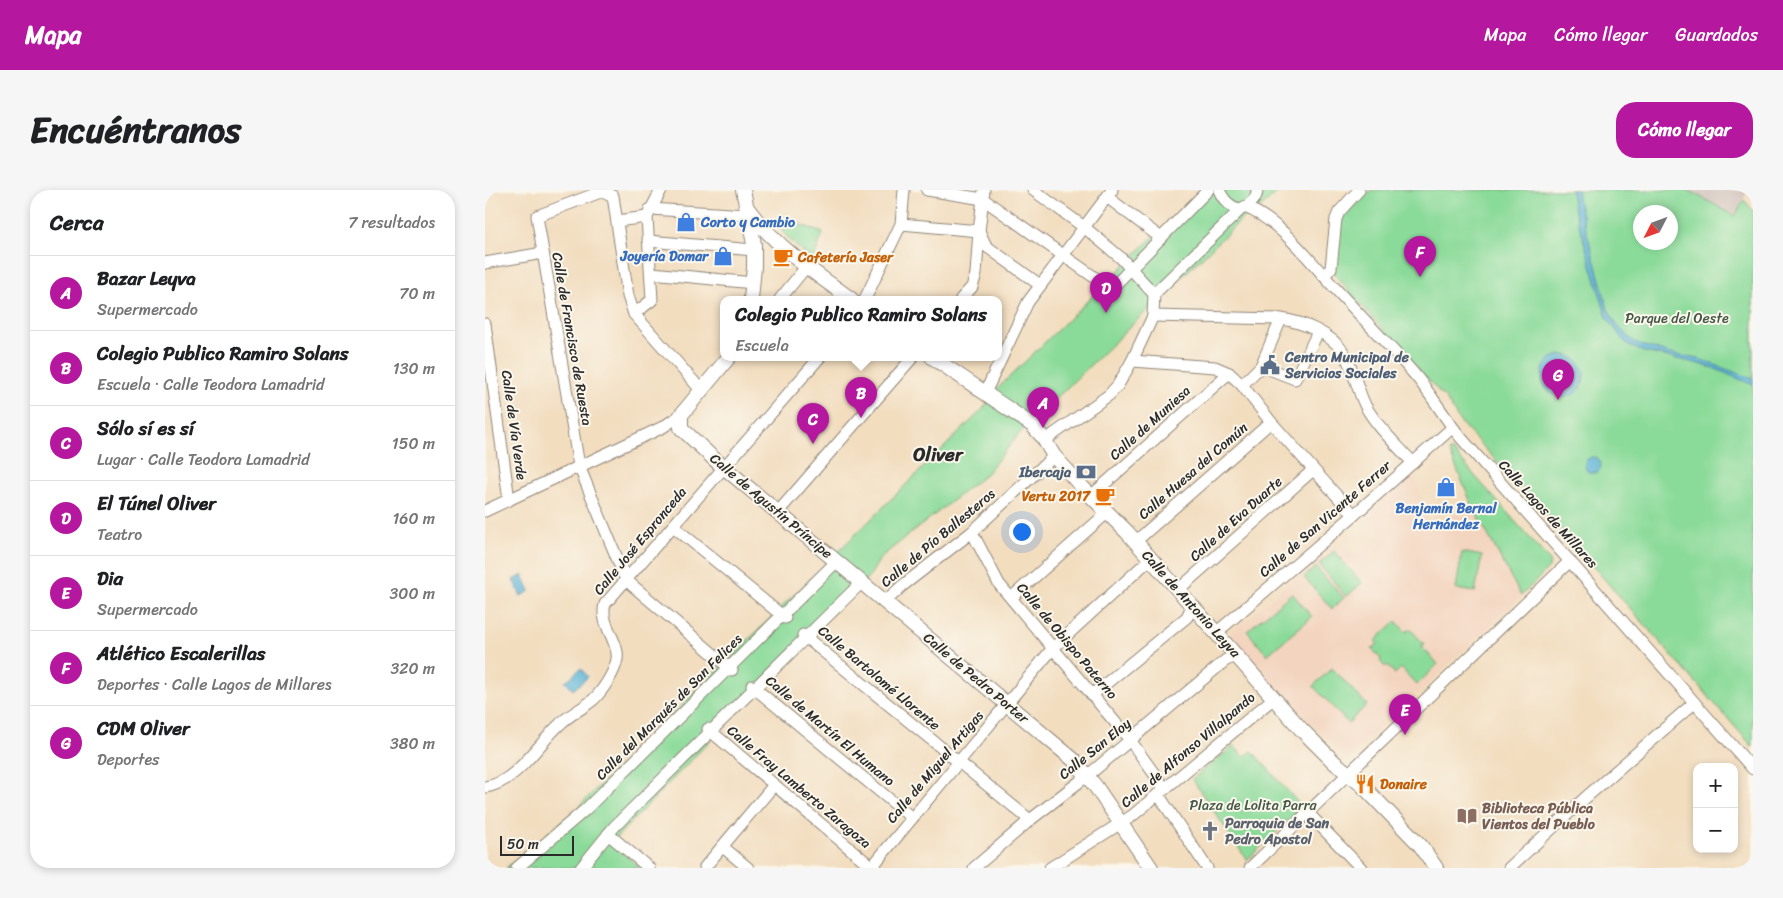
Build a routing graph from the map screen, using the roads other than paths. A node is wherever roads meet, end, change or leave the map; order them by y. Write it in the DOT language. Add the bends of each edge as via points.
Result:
graph roads {
  1 [pos="661,190"];
  2 [pos="743,190"];
  3 [pos="904,190"];
  4 [pos="927,190"];
  5 [pos="1033,190"];
  6 [pos="1208,190"];
  7 [pos="1219,190"];
  8 [pos="1359,190"];
  9 [pos="1257,192"];
  10 [pos="1110,193"];
  11 [pos="983,195"];
  12 [pos="1243,208"];
  13 [pos="747,211"];
  14 [pos="649,213"];
  15 [pos="1264,216"];
  16 [pos="617,221"];
  17 [pos="901,224"];
  18 [pos="1085,227"];
  19 [pos="979,231"];
  20 [pos="773,238"];
  21 [pos="1161,238"];
  22 [pos="648,242"];
  23 [pos="754,247"];
  24 [pos="543,253"];
  25 [pos="1064,256"];
  26 [pos="485,263"];
  27 [pos="806,267"];
  28 [pos="1131,269"];
  29 [pos="652,274"];
  30 [pos="1324,276"];
  31 [pos="753,282"];
  32 [pos="1040,285"];
  33 [pos="1155,294"];
  34 [pos="751,296"];
  35 [pos="782,296"];
  36 [pos="847,296"];
  37 [pos="866,296"];
  38 [pos="964,296"];
  39 [pos="634,314"];
  40 [pos="1153,316"];
  41 [pos="1281,319"];
  42 [pos="485,324"];
  43 [pos="1318,332"];
  44 [pos="1002,357"];
  45 [pos="726,361"];
  46 [pos="817,361"];
  47 [pos="910,361"];
  48 [pos="938,361"];
  49 [pos="1000,361"];
  50 [pos="1132,361"];
  51 [pos="1261,366"];
  52 [pos="1229,373"];
  53 [pos="1242,385"];
  54 [pos="702,390"];
  55 [pos="985,393"];
  56 [pos="681,422"];
  57 [pos="1271,422"];
  58 [pos="1453,428"];
  59 [pos="1044,440"];
  60 [pos="1054,456"];
  61 [pos="1413,463"];
  62 [pos="579,466"];
  63 [pos="724,467"];
  64 [pos="1313,470"];
  65 [pos="1091,496"];
  66 [pos="509,500"];
  67 [pos="485,511"];
  68 [pos="778,512"];
  69 [pos="1108,512"];
  70 [pos="1354,515"];
  71 [pos="673,526"];
  72 [pos="973,532"];
  73 [pos="1135,542"];
  74 [pos="1150,559"];
  75 [pos="837,561"];
  76 [pos="1570,561"];
  77 [pos="626,580"];
  78 [pos="862,582"];
  79 [pos="1178,590"];
  80 [pos="1011,598"];
  81 [pos="885,602"];
  82 [pos="1192,606"];
  83 [pos="784,617"];
  84 [pos="1216,633"];
  85 [pos="804,636"];
  86 [pos="1053,648"];
  87 [pos="1237,656"];
  88 [pos="731,669"];
  89 [pos="753,687"];
  90 [pos="1092,695"];
  91 [pos="1274,698"];
  92 [pos="1695,703"];
  93 [pos="1007,704"];
  94 [pos="709,730"];
  95 [pos="1129,740"];
  96 [pos="958,762"];
  97 [pos="1753,769"];
  98 [pos="1349,774"];
  99 [pos="1088,775"];
  100 [pos="774,785"];
  101 [pos="485,787"];
  102 [pos="1162,791"];
  103 [pos="1308,812"];
  104 [pos="912,818"];
  105 [pos="1030,820"];
  106 [pos="1121,824"];
  107 [pos="608,834"];
  108 [pos="723,847"];
  109 [pos="1256,866"];
  110 [pos="705,867"];
  111 [pos="517,868"];
  112 [pos="581,868"];
  113 [pos="649,868"];
  114 [pos="748,868"];
  115 [pos="871,868"];
  116 [pos="974,868"];
  117 [pos="1050,868"];
  118 [pos="1151,868"];
  119 [pos="1207,868"];
  120 [pos="1361,868"];
  121 [pos="1436,868"];
  122 [pos="1509,868"];
  1 -- 14 [label="street"];
  2 -- 13 [label="street"];
  3 -- 17 [label="street"];
  4 -- 11 [label="street"];
  5 -- 18 [label="street"];
  6 -- 21 [label="street"];
  7 -- 12 [label="street, Calle Lagos de Millares" via="1234,208"];
  8 -- 30 [label="street" via="1339,212 1331,268"];
  9 -- 12 [label="street"];
  9 -- 15 [label="street, Calle Lagos de Millares"];
  10 -- 18 [label="street"];
  10 -- 21 [label="street"];
  11 -- 19 [label="street"];
  11 -- 25 [label="street"];
  12 -- 15 [label="street, Calle Lagos de Millares"];
  12 -- 33 [label="street"];
  13 -- 14 [label="street"];
  13 -- 20 [label="street"];
  13 -- 23 [label="street"];
  14 -- 16 [label="street"];
  14 -- 22 [label="street"];
  15 -- 30 [label="street, Calle Lagos de Millares"];
  16 -- 24 [label="street, Calle de Francisco de Ruesta" via="613,196 603,191 537,216"];
  16 -- 39 [label="street" via="628,296"];
  17 -- 19 [label="street"];
  17 -- 37 [label="street"];
  18 -- 25 [label="street"];
  18 -- 28 [label="street"];
  19 -- 32 [label="street" via="986,246"];
  19 -- 38 [label="street" via="976,274 972,287"];
  20 -- 23 [label="street" via="763,236"];
  20 -- 27 [label="street"];
  21 -- 28 [label="street"];
  22 -- 23 [label="street"];
  22 -- 29 [label="street"];
  23 -- 31 [label="street"];
  24 -- 26 [label="street"];
  24 -- 62 [label="street, Calle de Francisco de Ruesta"];
  25 -- 28 [label="street" via="1111,289"];
  25 -- 32 [label="street"];
  27 -- 35 [label="street"];
  27 -- 36 [label="street"];
  28 -- 33 [label="street"];
  29 -- 31 [label="street"];
  29 -- 39 [label="street" via="652,300"];
  30 -- 58 [label="street, Calle Lagos de Millares" via="1414,374"];
  31 -- 34 [label="street"];
  32 -- 44 [label="street" via="1028,302"];
  33 -- 40 [label="street"];
  39 -- 54 [label="street"];
  40 -- 41 [label="street"];
  40 -- 50 [label="street"];
  41 -- 43 [label="street"];
  41 -- 51 [label="street"];
  42 -- 66 [label="street, Calle de Vía Verde"];
  43 -- 51 [label="street" via="1295,379"];
  43 -- 61 [label="street" via="1344,353 1365,406 1375,422"];
  45 -- 54 [label="street"];
  46 -- 63 [label="street, Calle José Espronceda"];
  47 -- 68 [label="street"];
  48 -- 55 [label="street, Calle de Antonio Leyva"];
  49 -- 55 [label="street"];
  50 -- 52 [label="street" via="1215,367"];
  50 -- 59 [label="street" via="1109,395"];
  51 -- 53 [label="street"];
  52 -- 53 [label="street"];
  52 -- 65 [label="street, Calle de Muniesa"];
  53 -- 57 [label="street"];
  54 -- 56 [label="street"];
  55 -- 59 [label="street, Calle de Antonio Leyva" via="1027,421"];
  56 -- 62 [label="street" via="665,426"];
  56 -- 63 [label="street, Calle de Agustín Príncipe"];
  57 -- 64 [label="street"];
  57 -- 73 [label="street, Calle Huesa del Común"];
  58 -- 61 [label="street, Calle de San Vicente Ferrer"];
  58 -- 76 [label="street, Calle Lagos de Millares"];
  59 -- 60 [label="street, Calle de Antonio Leyva"];
  60 -- 65 [label="street, Calle de Antonio Leyva"];
  60 -- 72 [label="street, Calle de Pío Ballesteros"];
  61 -- 70 [label="street, Calle de San Vicente Ferrer"];
  62 -- 66 [label="street"];
  62 -- 77 [label="street, Calle de Francisco de Ruesta"];
  63 -- 68 [label="street, Calle de Agustín Príncipe"];
  63 -- 71 [label="street, Calle José Espronceda"];
  64 -- 70 [label="street"];
  64 -- 79 [label="street, Calle de Eva Duarte"];
  65 -- 69 [label="street, Calle de Antonio Leyva"];
  66 -- 67 [label="street"];
  68 -- 75 [label="street, Calle de Agustín Príncipe"];
  69 -- 73 [label="street, Calle de Antonio Leyva"];
  69 -- 80 [label="street"];
  70 -- 84 [label="street, Calle de San Vicente Ferrer"];
  71 -- 77 [label="street, Calle José Espronceda"];
  71 -- 83 [label="street"];
  72 -- 80 [label="street, Calle de Obispo Paterno" via="995,578"];
  72 -- 81 [label="street, Calle de Pío Ballesteros"];
  73 -- 74 [label="street, Calle de Antonio Leyva"];
  74 -- 79 [label="street, Calle de Antonio Leyva"];
  74 -- 86 [label="street, Calle de Miguel Artigas"];
  75 -- 78 [label="street, Calle de Agustín Príncipe"];
  75 -- 83 [label="street, Calle del Marqués de San Felices"];
  76 -- 92 [label="street, Calle Lagos de Millares"];
  76 -- 98 [label="street"];
  77 -- 88 [label="street"];
  77 -- 101 [label="street, Calle José Espronceda" via="605,604 603,611 617,658 603,688 593,700 561,722 506,780"];
  78 -- 81 [label="street, Calle de Pedro Porter"];
  78 -- 85 [label="street"];
  79 -- 82 [label="street, Calle de Antonio Leyva"];
  80 -- 86 [label="street, Calle de Obispo Paterno"];
  81 -- 93 [label="street, Calle de Pedro Porter"];
  82 -- 84 [label="street, Calle de Antonio Leyva"];
  82 -- 90 [label="street" via="1187,616"];
  83 -- 88 [label="street, Calle del Marqués de San Felices"];
  84 -- 87 [label="street, Calle de Antonio Leyva"];
  85 -- 89 [label="street"];
  85 -- 96 [label="street, Calle Bartolomé Llorente"];
  86 -- 90 [label="street, Calle de Obispo Paterno"];
  86 -- 93 [label="street, Calle de Miguel Artigas"];
  87 -- 91 [label="street, Calle de Antonio Leyva"];
  87 -- 95 [label="street, Calle San Eloy" via="1226,660"];
  88 -- 111 [label="street, Calle del Marqués de San Felices" via="585,810"];
  89 -- 94 [label="street"];
  89 -- 104 [label="street, Calle de Martín El Humano"];
  90 -- 95 [label="street, Calle de Obispo Paterno"];
  91 -- 98 [label="street, Calle de Antonio Leyva" via="1333,762"];
  91 -- 102 [label="street, Calle de Alfonso Villalpando"];
  92 -- 97 [label="street, Calle Lagos de Millares"];
  92 -- 122 [label="street"];
  93 -- 96 [label="street, Calle de Miguel Artigas"];
  93 -- 99 [label="street, Calle de Pedro Porter"];
  94 -- 100 [label="street, Calle Fray Lamberto Zaragoza"];
  94 -- 107 [label="street"];
  95 -- 99 [label="street, Calle San Eloy"];
  95 -- 102 [label="street, Calle de Obispo Paterno"];
  96 -- 104 [label="street, Calle de Miguel Artigas"];
  96 -- 105 [label="street, Calle Bartolomé Llorente"];
  98 -- 103 [label="street"];
  98 -- 121 [label="street, Calle de Antonio Leyva" via="1421,846"];
  99 -- 105 [label="street, Calle San Eloy"];
  99 -- 106 [label="street, Calle de Pedro Porter"];
  100 -- 108 [label="street"];
  100 -- 115 [label="street, Calle Fray Lamberto Zaragoza"];
  102 -- 106 [label="street, Calle de Alfonso Villalpando"];
  102 -- 119 [label="street, Calle de Obispo Paterno"];
  103 -- 109 [label="street"];
  103 -- 120 [label="street"];
  104 -- 115 [label="street, Calle de Miguel Artigas"];
  105 -- 116 [label="street, Calle San Eloy"];
  106 -- 117 [label="street, Calle de Alfonso Villalpando"];
  106 -- 118 [label="street, Calle de Pedro Porter"];
  107 -- 112 [label="street"];
  107 -- 113 [label="street"];
  108 -- 110 [label="street"];
  108 -- 114 [label="street"];
}
